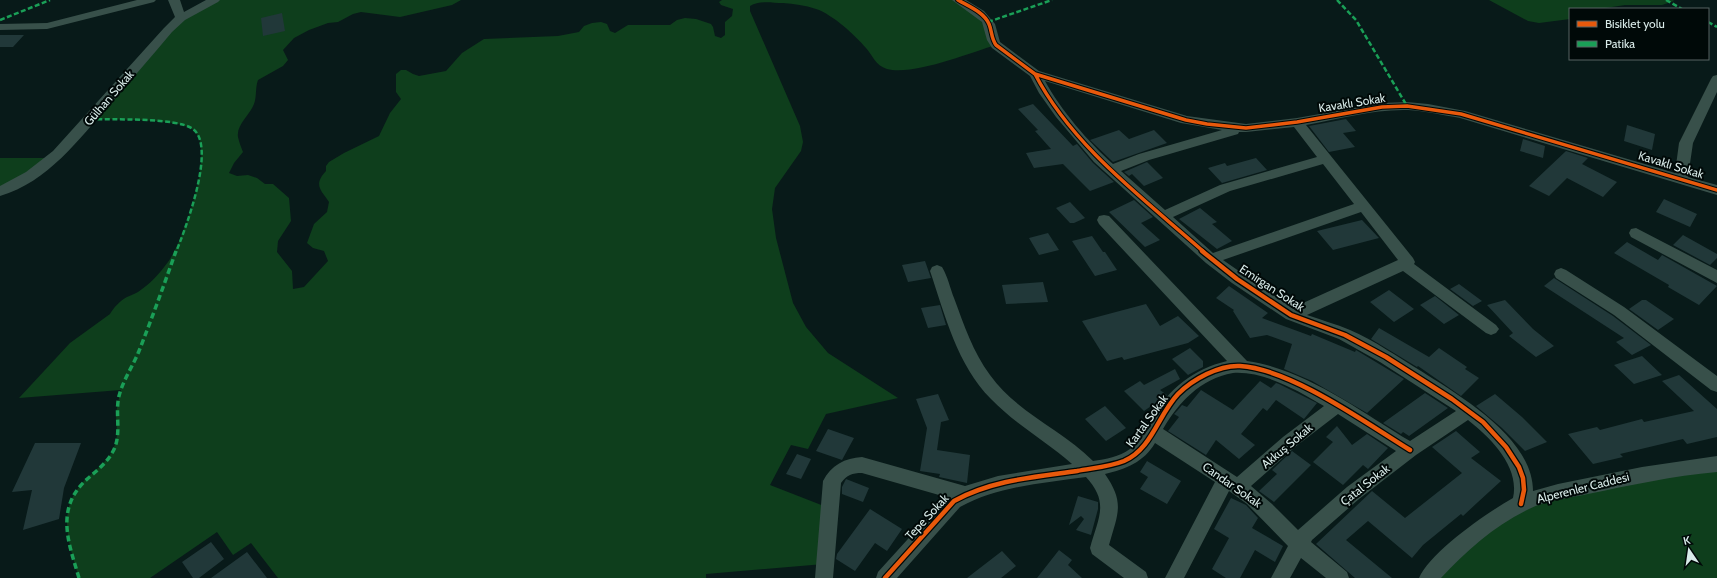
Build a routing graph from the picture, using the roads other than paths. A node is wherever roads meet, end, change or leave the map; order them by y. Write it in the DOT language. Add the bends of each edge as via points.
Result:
graph roads {
  1 [pos="150,0"];
  2 [pos="174,0"];
  3 [pos="214,0"];
  4 [pos="958,0"];
  5 [pos="182,18"];
  6 [pos="0,27"];
  7 [pos="1035,74"];
  8 [pos="1717,79"];
  9 [pos="1297,122"];
  10 [pos="1246,128"];
  11 [pos="1326,159"];
  12 [pos="1110,170"];
  13 [pos="1681,179"];
  14 [pos="1717,190"];
  15 [pos="0,191"];
  16 [pos="1364,206"];
  17 [pos="1163,216"];
  18 [pos="1104,220"];
  19 [pos="1636,233"];
  20 [pos="1211,259"];
  21 [pos="1404,264"];
  22 [pos="937,271"];
  23 [pos="1561,274"];
  24 [pos="1717,277"];
  25 [pos="1291,315"];
  26 [pos="1491,329"];
  27 [pos="1242,367"];
  28 [pos="1717,385"];
  29 [pos="1336,406"];
  30 [pos="1468,411"];
  31 [pos="1154,432"];
  32 [pos="1410,450"];
  33 [pos="1717,464"];
  34 [pos="1089,469"];
  35 [pos="1232,483"];
  36 [pos="964,494"];
  37 [pos="1521,504"];
  38 [pos="1299,544"];
  39 [pos="824,578"];
  40 [pos="885,578"];
  41 [pos="1139,578"];
  42 [pos="1174,578"];
  43 [pos="1280,578"];
  44 [pos="1340,578"];
  45 [pos="1428,578"];
  1 -- 6 [label="street" via="48,26"];
  2 -- 5 [label="street"];
  3 -- 5 [label="street, Gülhan Sokak"];
  4 -- 7 [label="street" via="986,19 996,45"];
  5 -- 15 [label="street, Gülhan Sokak" via="168,30 74,136 43,167 30,177"];
  7 -- 10 [label="street, Kavaklı Sokak" via="1186,120 1223,127"];
  7 -- 12 [label="street, Emirgan Sokak" via="1045,94 1060,114"];
  8 -- 13 [label="street" via="1686,143"];
  9 -- 10 [label="street, Kavaklı Sokak"];
  9 -- 11 [label="street"];
  9 -- 13 [label="street, Kavaklı Sokak" via="1382,107 1428,108 1512,128"];
  10 -- 12 [label="street" via="1144,157"];
  11 -- 16 [label="street"];
  11 -- 17 [label="street" via="1225,188"];
  12 -- 17 [label="street, Emirgan Sokak"];
  13 -- 14 [label="street, Kavaklı Sokak"];
  16 -- 20 [label="street"];
  16 -- 21 [label="street" via="1408,262"];
  17 -- 20 [label="street, Emirgan Sokak"];
  18 -- 27 [label="street"];
  19 -- 24 [label="street"];
  20 -- 25 [label="street, Emirgan Sokak"];
  21 -- 25 [label="street"];
  21 -- 26 [label="street"];
  22 -- 34 [label="street" via="968,353 984,380 1001,399"];
  23 -- 28 [label="street" via="1619,311"];
  25 -- 30 [label="street, Emirgan Sokak" via="1362,343 1436,388"];
  27 -- 29 [label="street, Kartal Sokak" via="1272,374"];
  27 -- 31 [label="street, Kartal Sokak" via="1218,370 1186,387 1174,400"];
  29 -- 32 [label="street, Kartal Sokak"];
  29 -- 35 [label="street, Akkuş Sokak"];
  30 -- 32 [label="street, Çatal Sokak"];
  30 -- 37 [label="street, Emirgan Sokak" via="1495,434 1519,466 1524,490"];
  31 -- 34 [label="street, Kartal Sokak" via="1132,458"];
  31 -- 35 [label="street, Candar Sokak"];
  32 -- 38 [label="street, Çatal Sokak" via="1353,493 1306,534"];
  33 -- 37 [label="street, Alperenler Caddesi" via="1648,473 1565,490"];
  34 -- 36 [label="street, Tepe Sokak" via="993,485"];
  34 -- 41 [label="street" via="1104,486 1109,497 1110,505 1099,548"];
  35 -- 38 [label="street, Candar Sokak" via="1266,510"];
  35 -- 42 [label="street, Akkuş Sokak"];
  36 -- 39 [label="street" via="862,465 842,470 832,481"];
  36 -- 40 [label="street, Tepe Sokak" via="954,501"];
  37 -- 45 [label="street, Alperenler Caddesi" via="1493,520 1467,540"];
  38 -- 43 [label="street, Çatal Sokak"];
  38 -- 44 [label="street, Candar Sokak"];
}
